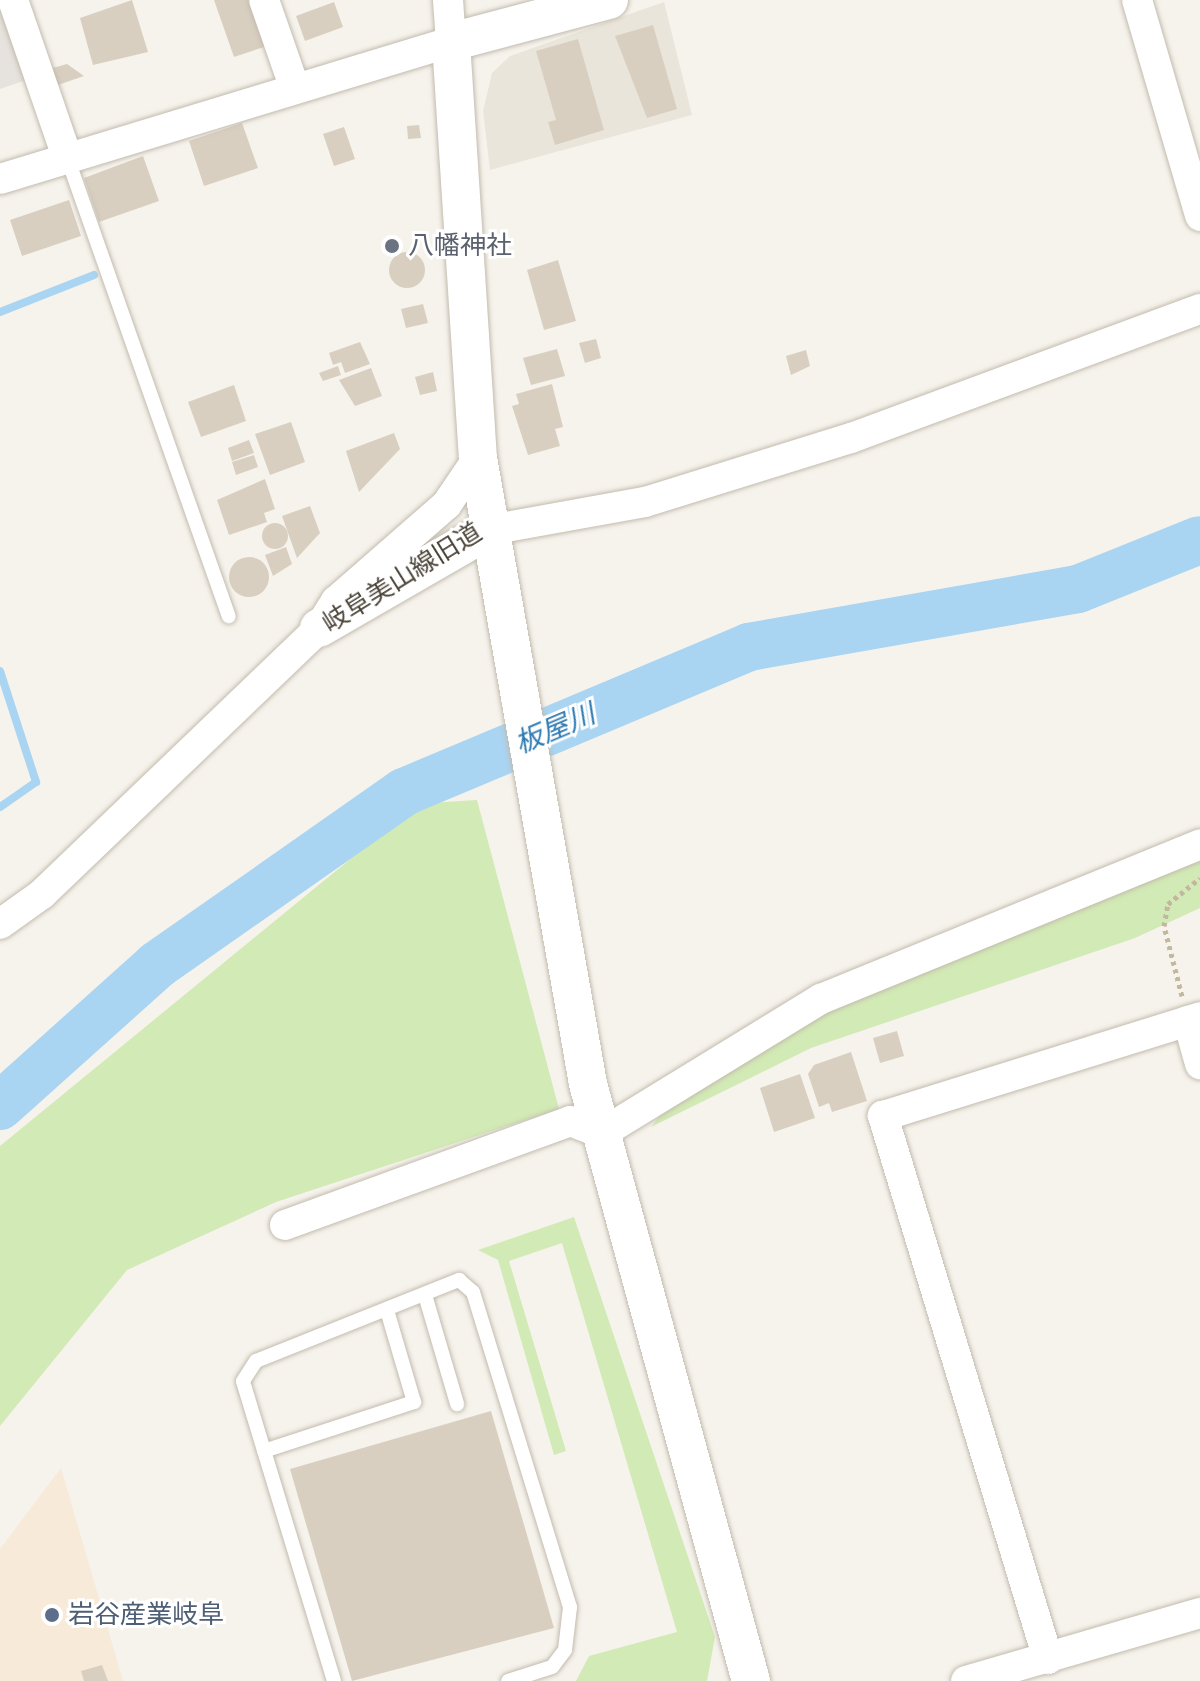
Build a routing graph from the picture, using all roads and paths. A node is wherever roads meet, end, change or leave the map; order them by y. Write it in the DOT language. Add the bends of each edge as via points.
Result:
graph roads {
  1 [pos="13,0"];
  2 [pos="264,0"];
  3 [pos="448,0"];
  4 [pos="609,0"];
  5 [pos="1137,0"];
  6 [pos="451,42"];
  7 [pos="295,89"];
  8 [pos="67,157"];
  9 [pos="0,179"];
  10 [pos="1200,216"];
  11 [pos="1200,309"];
  12 [pos="478,458"];
  13 [pos="489,530"];
  14 [pos="229,616"];
  15 [pos="319,628"];
  16 [pos="1200,844"];
  17 [pos="1200,878"];
  18 [pos="0,924"];
  19 [pos="1194,1019"];
  20 [pos="1200,1064"];
  21 [pos="602,1133"];
  22 [pos="285,1225"];
  23 [pos="425,1295"];
  24 [pos="387,1310"];
  25 [pos="457,1404"];
  26 [pos="264,1451"];
  27 [pos="1200,1613"];
  28 [pos="1048,1659"];
  29 [pos="554,1674"];
  30 [pos="334,1681"];
  31 [pos="508,1681"];
  32 [pos="751,1681"];
  33 [pos="966,1681"];
  1 -- 8 [label="street"];
  2 -- 7 [label="street"];
  3 -- 6 [label="street, 岐阜美山線旧道"];
  4 -- 6 [label="street"];
  5 -- 10 [label="street"];
  6 -- 7 [label="street"];
  6 -- 12 [label="street, 岐阜美山線旧道"];
  7 -- 8 [label="street"];
  8 -- 9 [label="street"];
  8 -- 14 [label="lane"];
  11 -- 13 [label="street" via="836,443 645,502"];
  12 -- 13 [label="street, 岐阜美山線旧道"];
  12 -- 15 [label="street" via="447,504 336,601"];
  13 -- 15 [label="street, 岐阜美山線旧道"];
  13 -- 21 [label="street" via="588,1084"];
  15 -- 18 [label="street, 岐阜美山線旧道" via="42,894"];
  16 -- 21 [label="street" via="821,999"];
  17 -- 19 [label="path" via="1168,904 1164,926"];
  19 -- 20 [label="street"];
  19 -- 28 [label="street" via="883,1116"];
  21 -- 22 [label="street" via="570,1121"];
  21 -- 32 [label="street"];
  23 -- 24 [label="lane"];
  23 -- 25 [label="lane"];
  23 -- 29 [label="lane" via="459,1280 473,1292 570,1607 565,1650"];
  24 -- 26 [label="lane" via="256,1361 243,1381"];
  24 -- 26 [label="lane" via="414,1402"];
  26 -- 30 [label="lane"];
  27 -- 28 [label="street"];
  28 -- 33 [label="street"];
  29 -- 31 [label="lane"];
}
